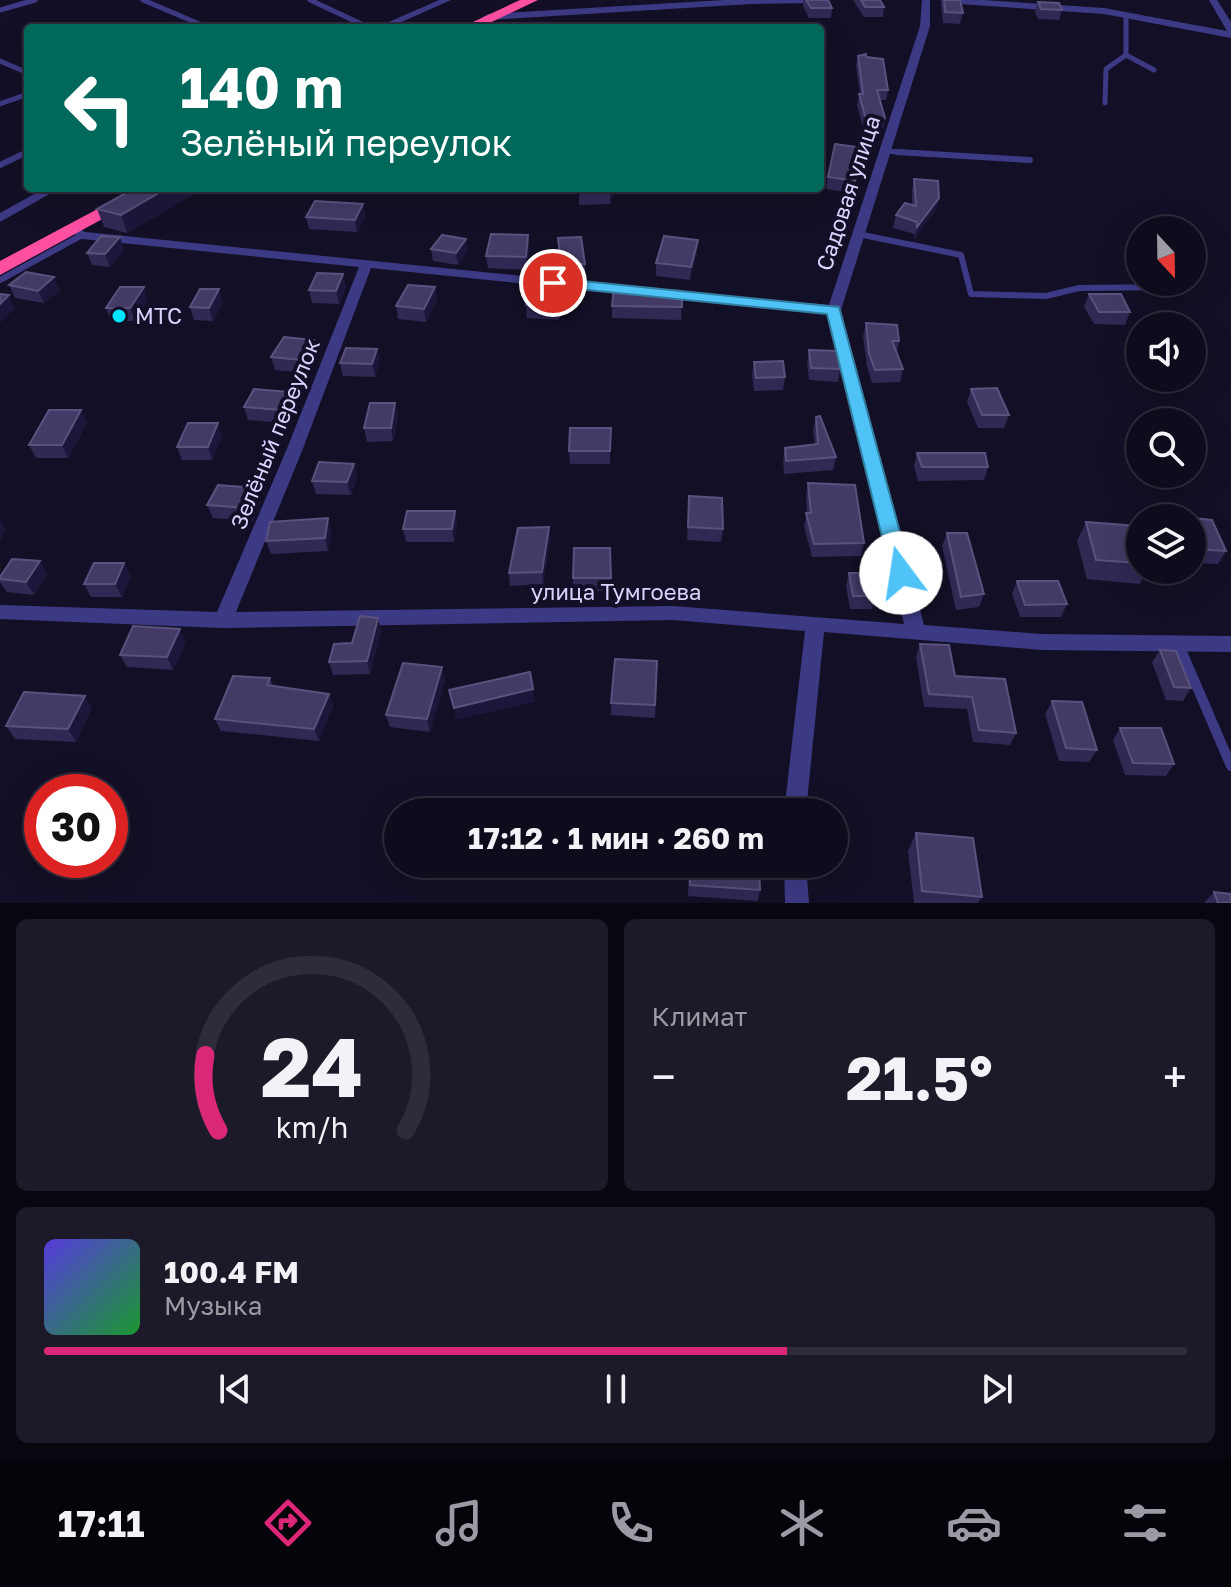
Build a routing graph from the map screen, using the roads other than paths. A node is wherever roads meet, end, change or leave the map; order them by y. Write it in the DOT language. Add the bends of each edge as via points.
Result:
graph roads {
  1 [pos="35,0"];
  2 [pos="143,0"];
  3 [pos="447,0"];
  4 [pos="531,0"];
  5 [pos="822,0"];
  6 [pos="926,0"];
  7 [pos="944,0"];
  8 [pos="1213,0"];
  9 [pos="315,1"];
  10 [pos="512,7"];
  11 [pos="0,10"];
  12 [pos="1126,15"];
  13 [pos="488,17"];
  14 [pos="200,24"];
  15 [pos="362,24"];
  16 [pos="390,24"];
  17 [pos="467,24"];
  18 [pos="468,24"];
  19 [pos="1231,33"];
  20 [pos="1126,55"];
  21 [pos="0,61"];
  22 [pos="1154,70"];
  23 [pos="24,71"];
  24 [pos="24,95"];
  25 [pos="1105,103"];
  26 [pos="0,104"];
  27 [pos="885,151"];
  28 [pos="24,153"];
  29 [pos="1030,160"];
  30 [pos="0,165"];
  31 [pos="47,192"];
  32 [pos="112,192"];
  33 [pos="143,192"];
  34 [pos="0,218"];
  35 [pos="77,232"];
  36 [pos="858,234"];
  37 [pos="0,252"];
  38 [pos="366,265"];
  39 [pos="0,269"];
  40 [pos="0,280"];
  41 [pos="1126,288"];
  42 [pos="834,310"];
  43 [pos="0,612"];
  44 [pos="223,620"];
  45 [pos="815,626"];
  46 [pos="916,632"];
  47 [pos="1231,644"];
  48 [pos="1179,645"];
  49 [pos="1231,766"];
  50 [pos="797,798"];
  51 [pos="796,878"];
  52 [pos="797,903"];
  1 -- 11 [label="lane"];
  2 -- 14 [label="lane"];
  3 -- 16 [label="street"];
  4 -- 13 [label="highway"];
  5 -- 10 [label="street"];
  6 -- 27 [label="street, Садовая улица" via="925,26"];
  7 -- 12 [label="street"];
  8 -- 19 [label="street"];
  9 -- 15 [label="lane"];
  10 -- 13 [label="street"];
  10 -- 17 [label="highway"];
  12 -- 19 [label="street"];
  12 -- 20 [label="lane"];
  13 -- 18 [label="highway"];
  20 -- 22 [label="lane"];
  20 -- 25 [label="lane" via="1106,69"];
  21 -- 23 [label="lane"];
  24 -- 26 [label="lane"];
  27 -- 29 [label="lane"];
  27 -- 36 [label="street, Садовая улица"];
  28 -- 30 [label="lane"];
  31 -- 34 [label="street"];
  32 -- 37 [label="highway"];
  33 -- 35 [label="highway"];
  35 -- 38 [label="street"];
  35 -- 39 [label="highway"];
  35 -- 40 [label="lane"];
  36 -- 41 [label="lane" via="961,255 971,294 1046,296 1079,288"];
  36 -- 42 [label="street, Садовая улица"];
  38 -- 42 [label="street"];
  38 -- 44 [label="street, Зелёный переулок"];
  42 -- 46 [label="street"];
  43 -- 44 [label="street, улица Тумгоева"];
  44 -- 45 [label="street, улица Тумгоева" via="673,613"];
  45 -- 46 [label="street, улица Тумгоева"];
  45 -- 50 [label="street"];
  46 -- 48 [label="street, улица Тумгоева"];
  47 -- 48 [label="street, улица Тумгоева"];
  48 -- 49 [label="lane"];
  51 -- 52 [label="street"];
}
